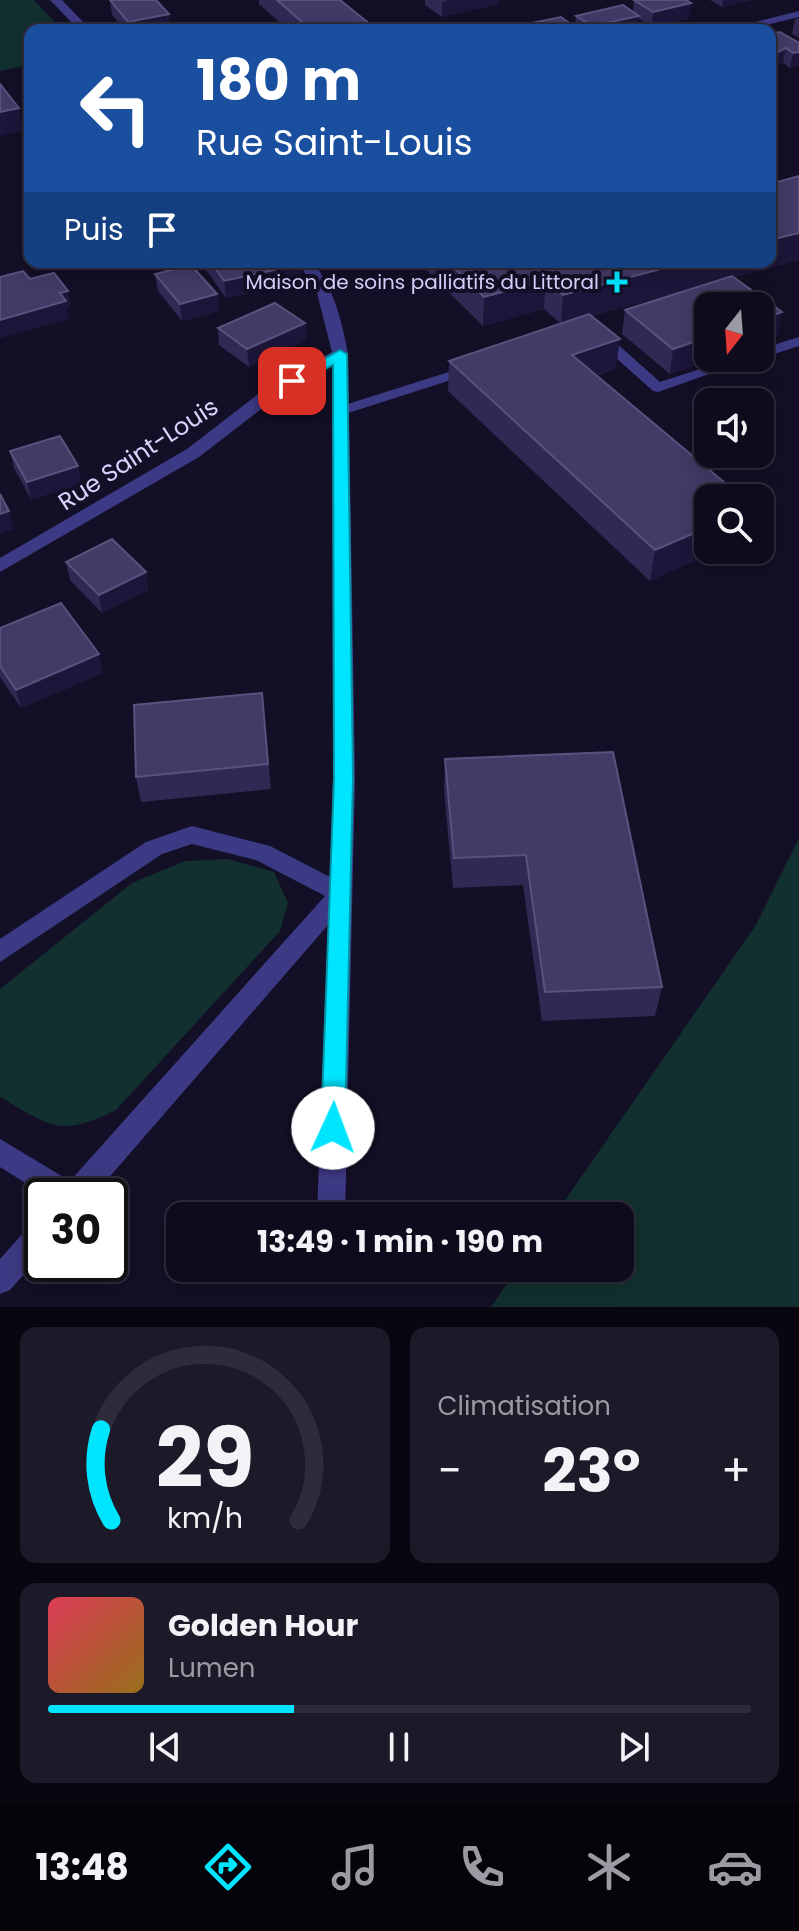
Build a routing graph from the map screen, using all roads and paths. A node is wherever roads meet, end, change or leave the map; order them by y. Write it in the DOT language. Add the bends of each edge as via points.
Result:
graph roads {
  1 [pos="56,0"];
  2 [pos="792,0"];
  3 [pos="799,4"];
  4 [pos="799,14"];
  5 [pos="79,24"];
  6 [pos="756,24"];
  7 [pos="311,268"];
  8 [pos="579,334"];
  9 [pos="799,341"];
  10 [pos="774,349"];
  11 [pos="340,354"];
  12 [pos="489,363"];
  13 [pos="706,372"];
  14 [pos="340,411"];
  15 [pos="0,566"];
  16 [pos="341,894"];
  17 [pos="0,952"];
  18 [pos="0,1152"];
  19 [pos="43,1178"];
  20 [pos="88,1178"];
  21 [pos="331,1202"];
  22 [pos="24,1253"];
  23 [pos="0,1280"];
  1 -- 5 [label="street"];
  2 -- 3 [label="street"];
  4 -- 6 [label="street"];
  7 -- 11 [label="street" via="336,328"];
  8 -- 13 [label="lane" via="594,330 658,388"];
  9 -- 10 [label="lane"];
  11 -- 14 [label="street"];
  11 -- 15 [label="street, Rue Saint-Louis" via="268,395 193,453"];
  12 -- 14 [label="lane"];
  14 -- 16 [label="street"];
  16 -- 17 [label="street" via="262,852 192,835 154,848"];
  16 -- 20 [label="street"];
  16 -- 21 [label="street"];
  18 -- 19 [label="street"];
  22 -- 23 [label="street"];
}
